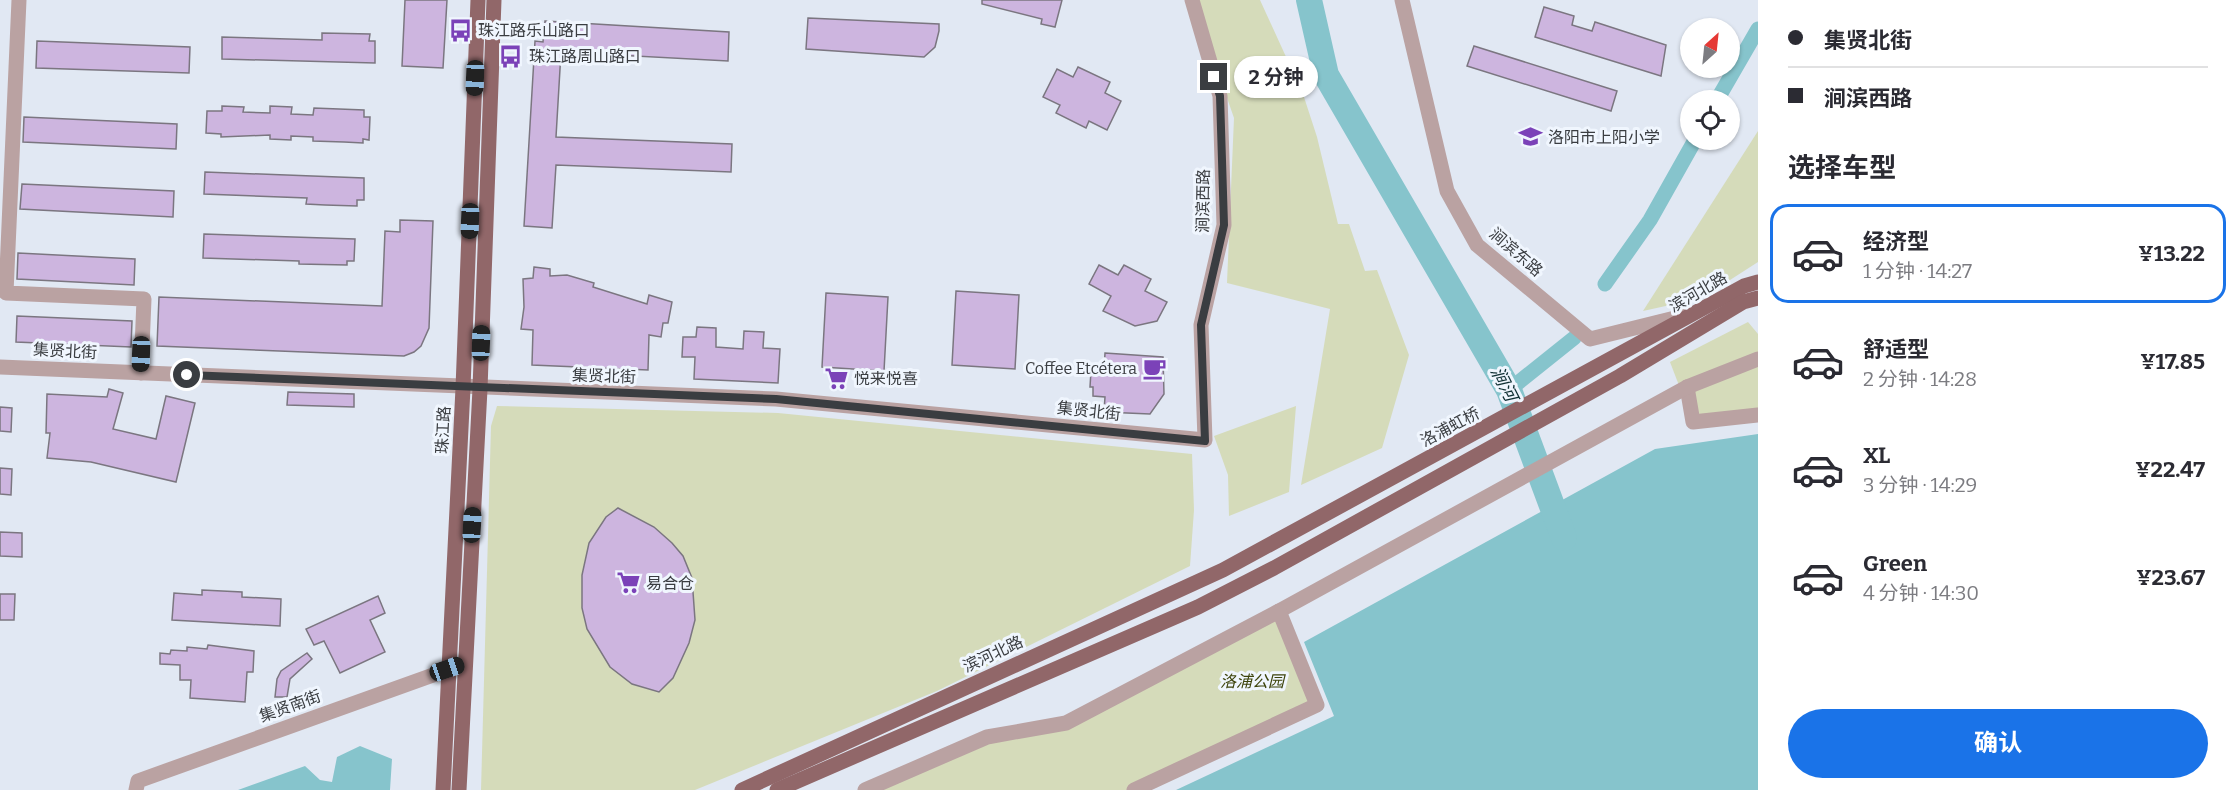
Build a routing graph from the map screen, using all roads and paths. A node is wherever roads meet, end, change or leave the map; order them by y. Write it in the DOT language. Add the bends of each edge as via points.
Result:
graph roads {
  1 [pos="19,0"];
  2 [pos="478,0"];
  3 [pos="494,0"];
  4 [pos="1192,0"];
  5 [pos="1402,0"];
  6 [pos="1758,282"];
  7 [pos="1758,298"];
  8 [pos="1693,315"];
  9 [pos="1656,336"];
  10 [pos="1758,359"];
  11 [pos="0,367"];
  12 [pos="141,373"];
  13 [pos="1687,387"];
  14 [pos="463,388"];
  15 [pos="480,389"];
  16 [pos="1758,415"];
  17 [pos="1205,441"];
  18 [pos="1260,550"];
  19 [pos="1280,610"];
  20 [pos="464,664"];
  21 [pos="447,669"];
  22 [pos="136,790"];
  23 [pos="443,790"];
  24 [pos="459,790"];
  25 [pos="741,790"];
  26 [pos="777,790"];
  27 [pos="865,790"];
  28 [pos="1134,790"];
  1 -- 12 [label="street" via="6,293 144,299"];
  2 -- 14 [label="main road, 珠江路"];
  3 -- 15 [label="main road, 珠江路"];
  4 -- 17 [label="street, 涧滨西路" via="1220,96 1224,225 1201,325"];
  5 -- 8 [label="street, 涧滨东路" via="1447,191 1477,245 1590,339"];
  6 -- 8 [label="main road, 滨河北路"];
  7 -- 26 [label="main road, 滨河北路" via="1743,302 1274,568 1198,607"];
  8 -- 9 [label="main road, 滨河北路"];
  9 -- 18 [label="main road, 洛浦虹桥"];
  10 -- 13 [label="street"];
  11 -- 12 [label="street, 集贤北街"];
  12 -- 14 [label="street, 集贤北街"];
  13 -- 16 [label="street" via="1693,422"];
  13 -- 19 [label="street"];
  14 -- 15 [label="street, 集贤北街"];
  14 -- 21 [label="main road, 珠江路"];
  15 -- 17 [label="street, 集贤北街" via="776,399"];
  15 -- 20 [label="main road, 珠江路"];
  18 -- 25 [label="main road, 滨河北路"];
  19 -- 27 [label="street" via="1066,723 987,736"];
  19 -- 28 [label="street" via="1317,705"];
  20 -- 21 [label="street, 集贤南街"];
  20 -- 24 [label="main road, 珠江路"];
  21 -- 22 [label="street, 集贤南街" via="138,781"];
  21 -- 23 [label="main road, 珠江路"];
}
